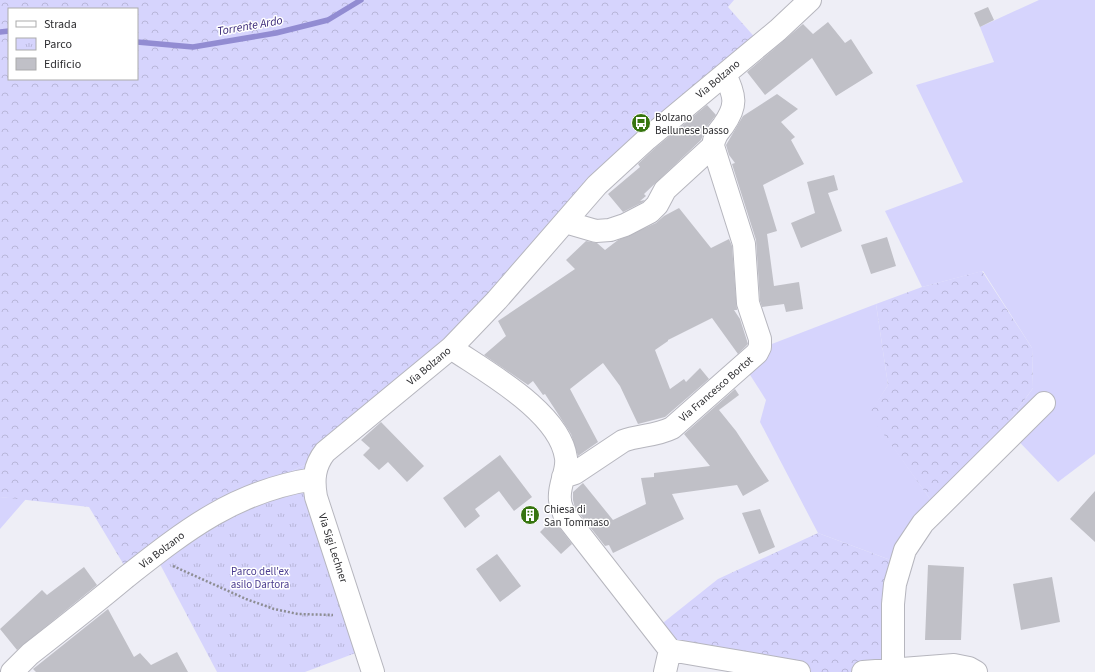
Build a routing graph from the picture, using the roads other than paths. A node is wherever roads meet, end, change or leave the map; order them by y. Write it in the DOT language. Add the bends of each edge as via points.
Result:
graph roads {
  1 [pos="810,0"];
  2 [pos="725,74"];
  3 [pos="714,146"];
  4 [pos="565,222"];
  5 [pos="451,348"];
  6 [pos="1044,403"];
  7 [pos="563,478"];
  8 [pos="314,479"];
  9 [pos="670,650"];
  10 [pos="893,669"];
  11 [pos="12,672"];
  12 [pos="373,672"];
  13 [pos="665,672"];
  14 [pos="799,672"];
  15 [pos="863,672"];
  16 [pos="976,672"];
  1 -- 2 [label="street, Via Bolzano"];
  2 -- 3 [label="street" via="732,91 734,106 732,114 717,134"];
  2 -- 4 [label="street, Via Bolzano" via="608,175"];
  3 -- 4 [label="street" via="666,190 650,212 625,225 596,231"];
  3 -- 7 [label="street, Via Francesco Bortot" via="744,244 748,303 760,339 760,347 757,353 672,428 631,438"];
  4 -- 5 [label="street, Via Bolzano"];
  5 -- 7 [label="street" via="526,400 553,428 564,449 566,466"];
  5 -- 8 [label="street, Via Bolzano" via="325,452 319,460"];
  6 -- 10 [label="street" via="924,523 905,550 893,598"];
  7 -- 9 [label="street" via="560,500 564,514"];
  8 -- 11 [label="street, Via Bolzano" via="287,483 266,490 206,518 158,552 30,654"];
  8 -- 12 [label="street, Via Sigi Lechner" via="316,497"];
  9 -- 13 [label="street"];
  9 -- 14 [label="street"];
  10 -- 15 [label="street"];
  10 -- 16 [label="street" via="954,665"];
}
